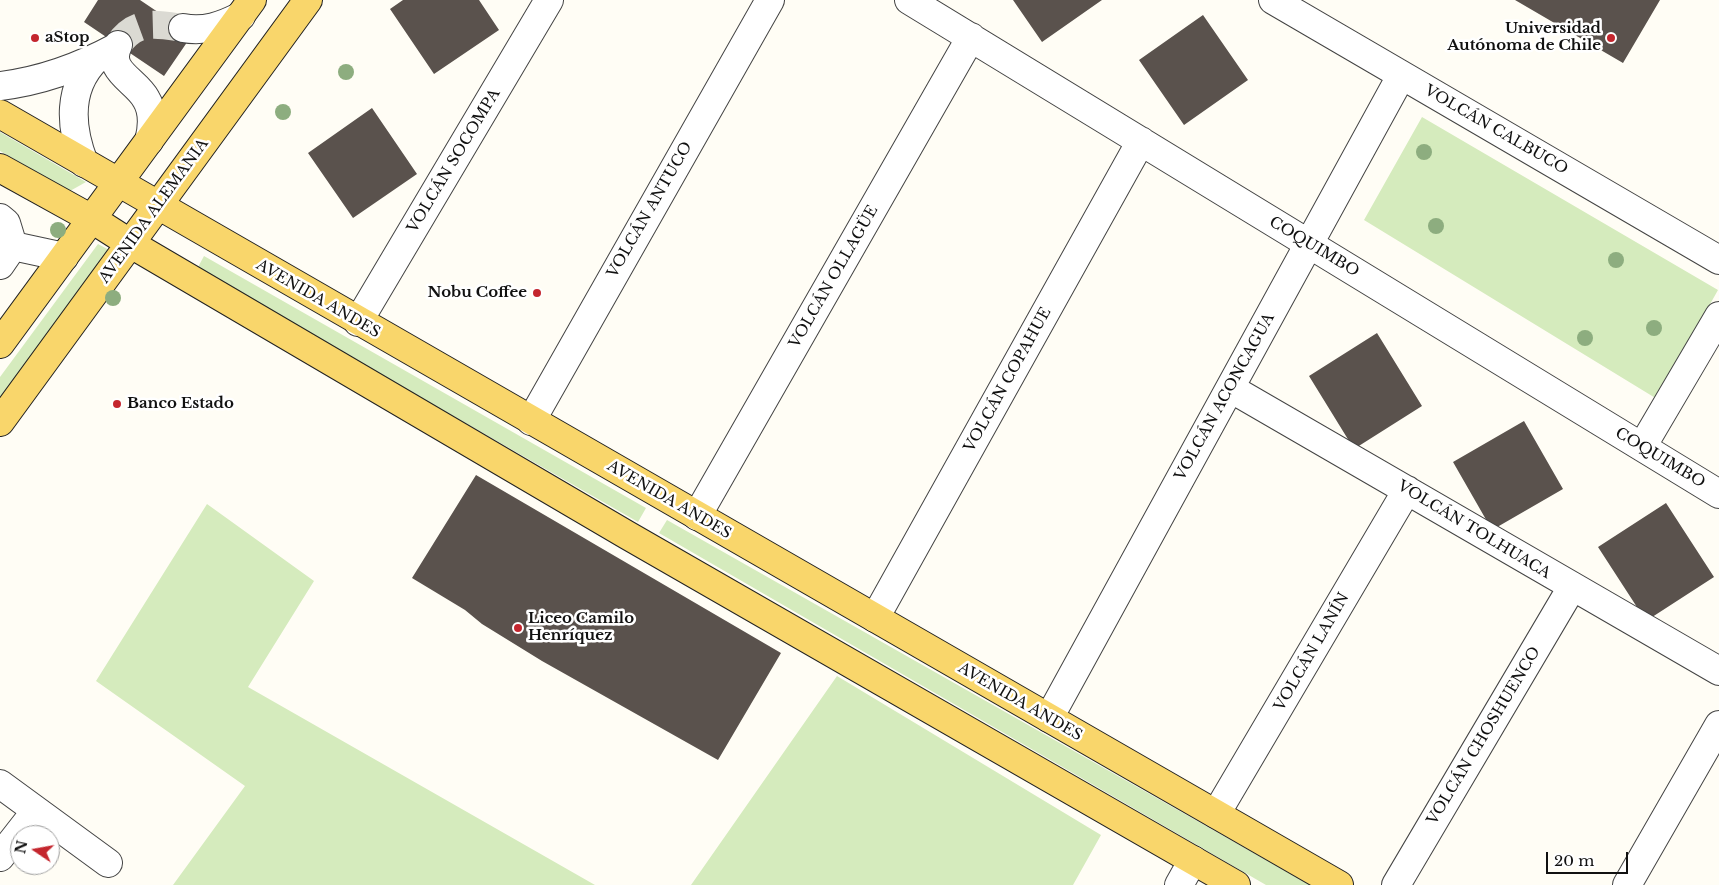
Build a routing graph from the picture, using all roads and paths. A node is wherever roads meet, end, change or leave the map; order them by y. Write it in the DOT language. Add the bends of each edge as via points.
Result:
graph roads {
  1 [pos="308,0"];
  2 [pos="549,0"];
  3 [pos="770,0"];
  4 [pos="909,0"];
  5 [pos="1273,0"];
  6 [pos="247,8"];
  7 [pos="183,28"];
  8 [pos="970,37"];
  9 [pos="110,50"];
  10 [pos="1401,76"];
  11 [pos="0,86"];
  12 [pos="0,114"];
  13 [pos="149,141"];
  14 [pos="1141,141"];
  15 [pos="84,163"];
  16 [pos="0,168"];
  17 [pos="118,183"];
  18 [pos="157,206"];
  19 [pos="0,218"];
  20 [pos="92,219"];
  21 [pos="1309,243"];
  22 [pos="131,244"];
  23 [pos="7,255"];
  24 [pos="64,257"];
  25 [pos="1719,260"];
  26 [pos="1719,316"];
  27 [pos="358,322"];
  28 [pos="1,337"];
  29 [pos="1230,388"];
  30 [pos="531,421"];
  31 [pos="0,422"];
  32 [pos="1642,447"];
  33 [pos="1407,490"];
  34 [pos="1719,494"];
  35 [pos="697,516"];
  36 [pos="1572,588"];
  37 [pos="875,618"];
  38 [pos="1719,671"];
  39 [pos="1049,718"];
  40 [pos="1719,725"];
  41 [pos="0,784"];
  42 [pos="36,811"];
  43 [pos="1216,814"];
  44 [pos="0,857"];
  45 [pos="1193,860"];
  46 [pos="108,863"];
  47 [pos="1178,885"];
  48 [pos="1236,885"];
  49 [pos="1339,885"];
  50 [pos="1396,885"];
  51 [pos="1627,885"];
  1 -- 18 [label="main road, AVENIDA ALEMANIA"];
  2 -- 27 [label="street, VOLCÁN SOCOMPA"];
  3 -- 30 [label="street, VOLCÁN ANTUCO"];
  4 -- 8 [label="street, COQUIMBO"];
  5 -- 10 [label="street, VOLCÁN CALBUCO"];
  6 -- 7 [label="street" via="225,24 208,29"];
  6 -- 13 [label="main road"];
  8 -- 14 [label="street, COQUIMBO"];
  8 -- 35 [label="street, VOLCÁN OLLAGÜE"];
  9 -- 11 [label="street" via="50,75"];
  9 -- 13 [label="street" via="118,70 140,90 150,107 152,130"];
  9 -- 15 [label="street" via="86,68 74,96 74,131"];
  10 -- 21 [label="street, VOLCÁN ACONCAGUA"];
  10 -- 25 [label="street, VOLCÁN CALBUCO"];
  12 -- 15 [label="main road, AVENIDA ANDES"];
  13 -- 17 [label="main road"];
  14 -- 21 [label="street, COQUIMBO"];
  14 -- 37 [label="street, VOLCÁN COPAHUE"];
  15 -- 17 [label="main road, AVENIDA ANDES"];
  16 -- 20 [label="main road"];
  17 -- 18 [label="main road, AVENIDA ANDES"];
  17 -- 20 [label="main road"];
  18 -- 22 [label="main road, AVENIDA ALEMANIA"];
  18 -- 27 [label="main road, AVENIDA ANDES"];
  19 -- 23 [label="street" via="6,222"];
  20 -- 22 [label="main road"];
  20 -- 24 [label="main road"];
  21 -- 29 [label="street, VOLCÁN ACONCAGUA"];
  21 -- 32 [label="street, COQUIMBO"];
  22 -- 31 [label="main road, AVENIDA ALEMANIA"];
  22 -- 45 [label="main road" via="627,535"];
  23 -- 24 [label="street"];
  24 -- 28 [label="main road"];
  26 -- 32 [label="street"];
  27 -- 30 [label="main road, AVENIDA ANDES"];
  29 -- 33 [label="street, VOLCÁN TOLHUACA"];
  29 -- 39 [label="street, VOLCÁN ACONCAGUA"];
  30 -- 35 [label="main road, AVENIDA ANDES"];
  32 -- 34 [label="street, COQUIMBO"];
  33 -- 36 [label="street, VOLCÁN TOLHUACA"];
  33 -- 43 [label="street, VOLCÁN LANÍN"];
  35 -- 37 [label="main road, AVENIDA ANDES"];
  36 -- 38 [label="street, VOLCÁN TOLHUACA"];
  36 -- 50 [label="street, VOLCÁN CHOSHUENCO"];
  37 -- 39 [label="main road, AVENIDA ANDES"];
  39 -- 43 [label="main road, AVENIDA ANDES"];
  40 -- 51 [label="street"];
  41 -- 42 [label="street"];
  42 -- 44 [label="street"];
  42 -- 46 [label="street"];
  43 -- 49 [label="main road, AVENIDA ANDES"];
  45 -- 47 [label="street"];
  45 -- 48 [label="main road"];
}
